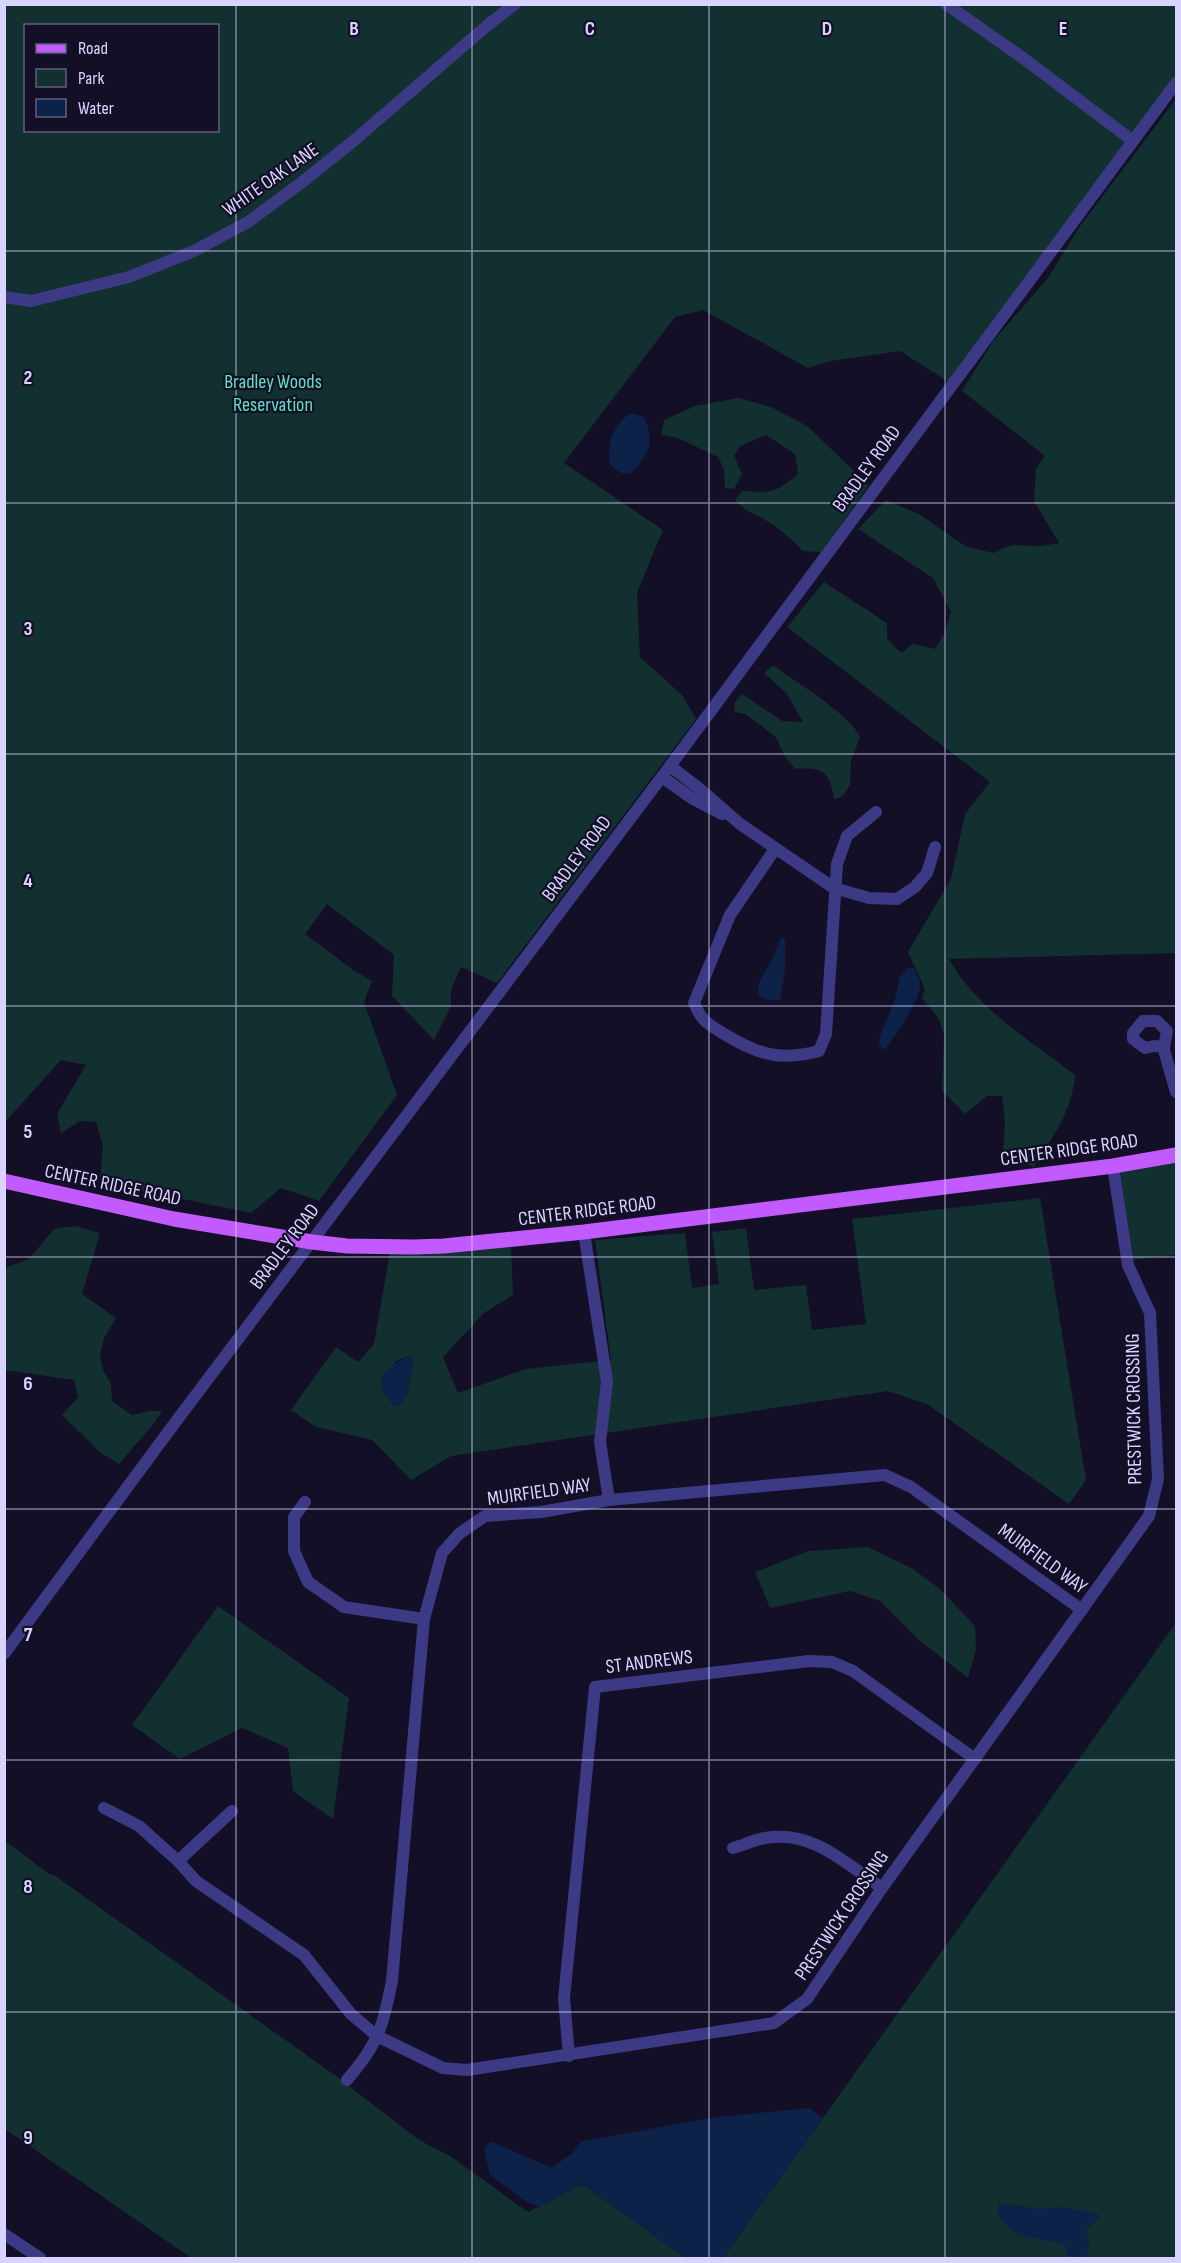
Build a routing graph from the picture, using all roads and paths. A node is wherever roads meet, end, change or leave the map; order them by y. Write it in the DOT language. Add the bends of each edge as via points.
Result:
graph roads {
  1 [pos="515,4"];
  2 [pos="946,4"];
  3 [pos="1176,83"];
  4 [pos="1133,141"];
  5 [pos="4,297"];
  6 [pos="666,772"];
  7 [pos="876,812"];
  8 [pos="934,847"];
  9 [pos="776,849"];
  10 [pos="834,888"];
  11 [pos="1164,1047"];
  12 [pos="1176,1092"];
  13 [pos="1176,1155"];
  14 [pos="1113,1166"];
  15 [pos="4,1181"];
  16 [pos="584,1232"];
  17 [pos="312,1242"];
  18 [pos="609,1500"];
  19 [pos="306,1502"];
  20 [pos="1082,1610"];
  21 [pos="424,1619"];
  22 [pos="4,1654"];
  23 [pos="975,1759"];
  24 [pos="104,1808"];
  25 [pos="232,1811"];
  26 [pos="734,1848"];
  27 [pos="178,1861"];
  28 [pos="882,1888"];
  29 [pos="377,2036"];
  30 [pos="569,2056"];
  31 [pos="347,2080"];
  32 [pos="4,2234"];
  33 [pos="40,2259"];
  1 -- 5 [label="street, WHITE OAK LANE" via="343,150 248,222 194,251 129,277 31,301"];
  2 -- 4 [label="street"];
  3 -- 4 [label="street, BRADLEY ROAD"];
  4 -- 6 [label="street, BRADLEY ROAD"];
  6 -- 9 [label="street" via="693,799"];
  6 -- 17 [label="street, BRADLEY ROAD"];
  7 -- 10 [label="street" via="847,837 837,864"];
  8 -- 10 [label="street" via="927,873 897,899 869,898"];
  9 -- 10 [label="street"];
  9 -- 10 [label="street" via="730,915 694,1003 703,1021 760,1053 800,1056 819,1051 826,1034"];
  11 -- 12 [label="street"];
  13 -- 14 [label="main road, CENTER RIDGE ROAD"];
  14 -- 16 [label="main road, CENTER RIDGE ROAD"];
  14 -- 20 [label="street, PRESTWICK CROSSING" via="1128,1265 1150,1313 1158,1479 1149,1516"];
  15 -- 17 [label="main road, CENTER RIDGE ROAD" via="174,1219"];
  16 -- 17 [label="main road, CENTER RIDGE ROAD" via="444,1246"];
  16 -- 18 [label="street" via="607,1382 600,1442"];
  17 -- 22 [label="street, BRADLEY ROAD"];
  18 -- 20 [label="street, MUIRFIELD WAY" via="885,1475 911,1487"];
  18 -- 21 [label="street, MUIRFIELD WAY" via="541,1512 485,1516 460,1533 442,1553"];
  19 -- 21 [label="street" via="294,1517 294,1551 308,1582 344,1607"];
  20 -- 23 [label="street, PRESTWICK CROSSING"];
  21 -- 29 [label="street, MUIRFIELD WAY" via="392,1981"];
  23 -- 28 [label="street, PRESTWICK CROSSING"];
  23 -- 30 [label="street, ST ANDREWS" via="853,1671 832,1662 809,1661 595,1687 564,1998"];
  24 -- 27 [label="street, PRESTWICK CROSSING" via="139,1826"];
  25 -- 27 [label="street"];
  26 -- 28 [label="street" via="765,1838 794,1837 821,1845"];
  27 -- 29 [label="street, PRESTWICK CROSSING" via="196,1881 304,1955 351,2014"];
  28 -- 30 [label="street, PRESTWICK CROSSING" via="807,1999 774,2023"];
  29 -- 30 [label="street, PRESTWICK CROSSING" via="443,2068 468,2070"];
  29 -- 31 [label="street, MUIRFIELD WAY"];
  32 -- 33 [label="street"];
}
